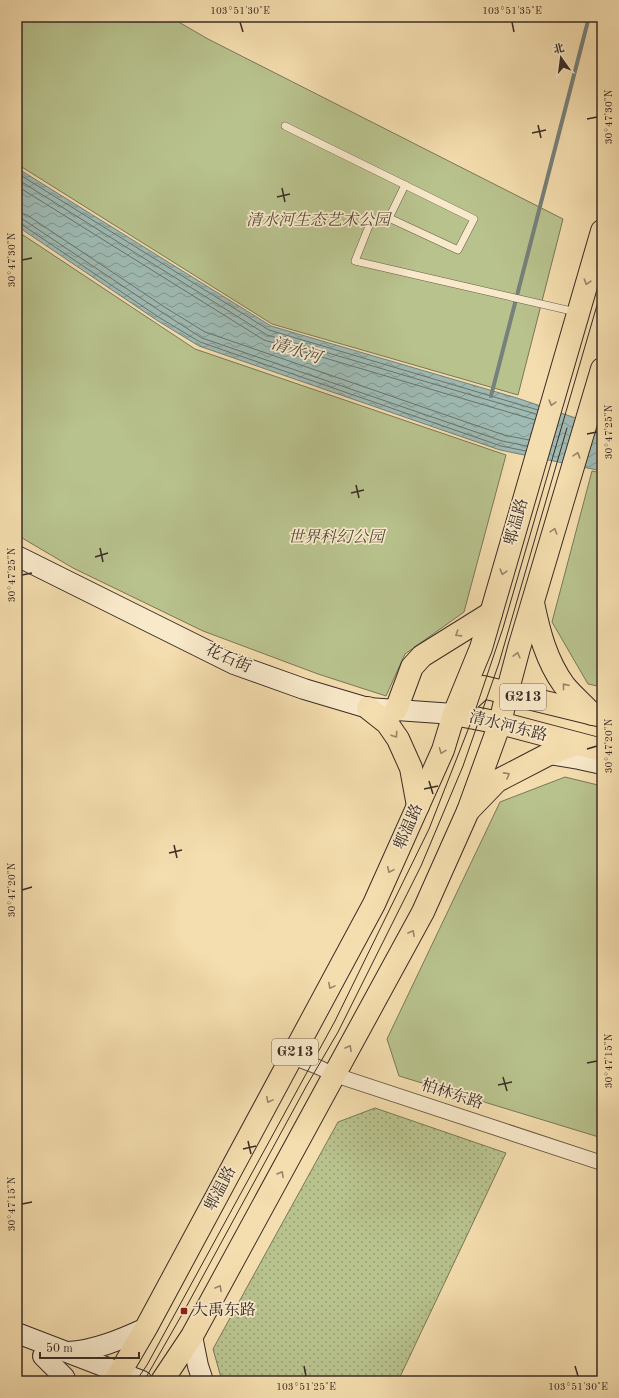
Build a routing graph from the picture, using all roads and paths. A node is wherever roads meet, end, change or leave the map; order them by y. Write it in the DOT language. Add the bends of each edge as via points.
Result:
graph roads {
  1 [pos="285,126"];
  2 [pos="405,185"];
  3 [pos="389,218"];
  4 [pos="602,231"];
  5 [pos="578,312"];
  6 [pos="601,373"];
  7 [pos="17,556"];
  8 [pos="532,602"];
  9 [pos="491,612"];
  10 [pos="508,693"];
  11 [pos="368,708"];
  12 [pos="396,710"];
  13 [pos="454,714"];
  14 [pos="597,715"];
  15 [pos="500,723"];
  16 [pos="577,744"];
  17 [pos="602,750"];
  18 [pos="549,754"];
  19 [pos="602,764"];
  20 [pos="418,806"];
  21 [pos="468,811"];
  22 [pos="292,1057"];
  23 [pos="335,1075"];
  24 [pos="602,1163"];
  25 [pos="146,1328"];
  26 [pos="17,1333"];
  27 [pos="192,1336"];
  28 [pos="17,1347"];
  29 [pos="68,1352"];
  30 [pos="42,1356"];
  31 [pos="125,1379"];
  32 [pos="66,1381"];
  33 [pos="162,1381"];
  34 [pos="203,1381"];
  1 -- 2 [label="lane"];
  2 -- 3 [label="lane"];
  2 -- 3 [label="lane" via="474,219 458,250"];
  3 -- 5 [label="lane" via="371,221 355,261"];
  4 -- 5 [label="main road, 郫温路, one-way"];
  5 -- 9 [label="main road, 郫温路, one-way"];
  8 -- 6 [label="main road, one-way"];
  7 -- 11 [label="street, 花石街" via="234,664"];
  10 -- 8 [label="main road, one-way"];
  14 -- 8 [label="main road, one-way" via="564,685 548,658"];
  9 -- 12 [label="main road, one-way" via="422,656 412,668"];
  9 -- 13 [label="main road, 郫温路"];
  10 -- 13 [label="main road, 清水河东路 / G213" via="483,687"];
  10 -- 14 [label="main road, 清水河东路 / G213"];
  10 -- 15 [label="main road"];
  11 -- 12 [label="street, 花石街"];
  11 -- 20 [label="main road, one-way" via="387,723 398,739 411,768"];
  12 -- 13 [label="street, 花石街"];
  13 -- 15 [label="main road, 清水河东路"];
  13 -- 20 [label="main road, 郫温路 / G213, one-way" via="443,750"];
  15 -- 16 [label="main road, 清水河东路 / G213"];
  15 -- 21 [label="main road, G213"];
  16 -- 17 [label="main road, 清水河东路 / G213"];
  16 -- 18 [label="main road"];
  18 -- 19 [label="street"];
  21 -- 18 [label="main road, one-way" via="497,781"];
  20 -- 22 [label="main road, 郫温路 / G213, one-way" via="374,904"];
  23 -- 21 [label="main road, G213, one-way" via="423,912"];
  22 -- 23 [label="street, 柏林东路"];
  22 -- 25 [label="main road, 郫温路 / G213, one-way"];
  23 -- 24 [label="street, 柏林东路"];
  27 -- 23 [label="main road, G213, one-way"];
  25 -- 29 [label="street" via="92,1348"];
  25 -- 31 [label="main road, 郫温路 / G213"];
  26 -- 29 [label="street"];
  27 -- 33 [label="main road, G213"];
  27 -- 34 [label="street"];
  28 -- 30 [label="street"];
  29 -- 31 [label="street"];
  30 -- 31 [label="street"];
  30 -- 32 [label="street"];
}
